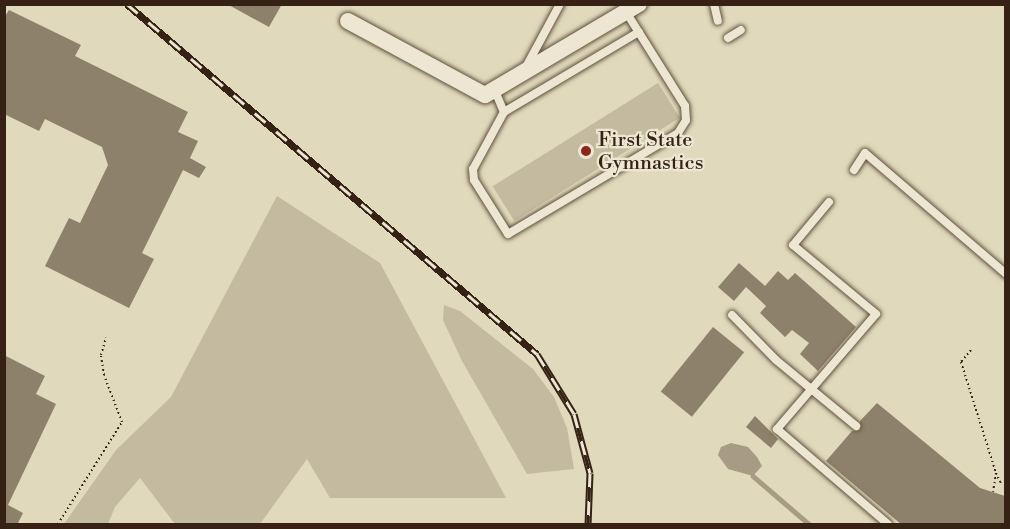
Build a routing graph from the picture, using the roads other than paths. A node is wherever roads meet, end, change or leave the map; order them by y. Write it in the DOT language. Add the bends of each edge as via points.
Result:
graph roads {
  1 [pos="560,4"];
  2 [pos="714,4"];
  3 [pos="633,8"];
  4 [pos="348,21"];
  5 [pos="718,21"];
  6 [pos="741,30"];
  7 [pos="639,32"];
  8 [pos="728,38"];
  9 [pos="522,75"];
  10 [pos="495,91"];
  11 [pos="504,112"];
  12 [pos="854,170"];
  13 [pos="829,202"];
  14 [pos="1005,274"];
  15 [pos="732,315"];
  16 [pos="811,390"];
  17 [pos="856,426"];
  18 [pos="888,525"];
  1 -- 9 [label="lane"];
  2 -- 5 [label="lane"];
  3 -- 7 [label="lane"];
  3 -- 9 [label="street"];
  4 -- 10 [label="street" via="475,91 485,95"];
  6 -- 8 [label="lane"];
  7 -- 11 [label="lane"];
  7 -- 11 [label="lane" via="685,106 686,120 678,133 508,234 474,180 473,169"];
  9 -- 10 [label="street"];
  10 -- 11 [label="lane"];
  12 -- 14 [label="lane" via="865,153"];
  13 -- 16 [label="lane" via="793,245 876,314"];
  15 -- 16 [label="lane"];
  16 -- 17 [label="lane"];
  16 -- 18 [label="lane" via="777,429"];
}
